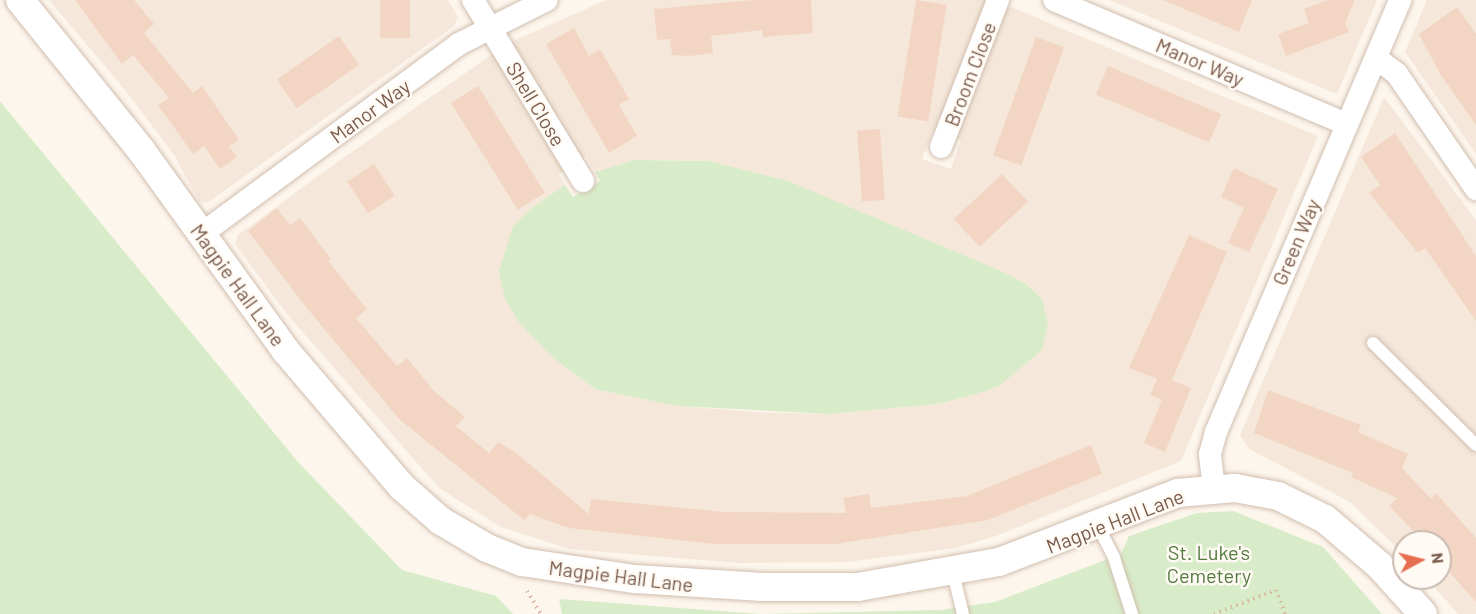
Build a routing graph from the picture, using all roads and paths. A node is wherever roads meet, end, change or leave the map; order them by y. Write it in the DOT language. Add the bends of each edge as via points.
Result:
graph roads {
  1 [pos="20,0"];
  2 [pos="473,0"];
  3 [pos="547,0"];
  4 [pos="998,0"];
  5 [pos="1054,0"];
  6 [pos="1400,0"];
  7 [pos="489,27"];
  8 [pos="1376,58"];
  9 [pos="1347,124"];
  10 [pos="941,147"];
  11 [pos="1472,176"];
  12 [pos="583,181"];
  13 [pos="200,236"];
  14 [pos="1373,343"];
  15 [pos="1476,445"];
  16 [pos="1214,488"];
  17 [pos="1098,526"];
  18 [pos="953,573"];
  19 [pos="963,614"];
  20 [pos="1132,614"];
  21 [pos="1214,614"];
  22 [pos="1285,614"];
  23 [pos="1423,614"];
  1 -- 13 [label="street, Magpie Hall Lane" via="119,122"];
  2 -- 7 [label="street, Shell Close"];
  3 -- 7 [label="street, Manor Way"];
  4 -- 10 [label="street, Broom Close"];
  5 -- 9 [label="street, Manor Way"];
  6 -- 8 [label="street, Green Way"];
  7 -- 12 [label="street, Shell Close"];
  7 -- 13 [label="street, Manor Way" via="459,44"];
  8 -- 9 [label="street, Green Way"];
  8 -- 11 [label="street" via="1397,74"];
  9 -- 16 [label="street, Green Way" via="1216,432 1210,454"];
  13 -- 18 [label="street, Magpie Hall Lane" via="285,350 402,487 441,521 487,548 522,562 573,573 699,585 858,587"];
  14 -- 15 [label="lane"];
  16 -- 17 [label="street, Magpie Hall Lane" via="1178,494"];
  16 -- 23 [label="street, Magpie Hall Lane" via="1257,489 1325,519 1380,566"];
  17 -- 18 [label="street, Magpie Hall Lane" via="1033,552"];
  17 -- 20 [label="lane" via="1114,558"];
  18 -- 19 [label="lane"];
  21 -- 22 [label="path" via="1276,590"];
}
